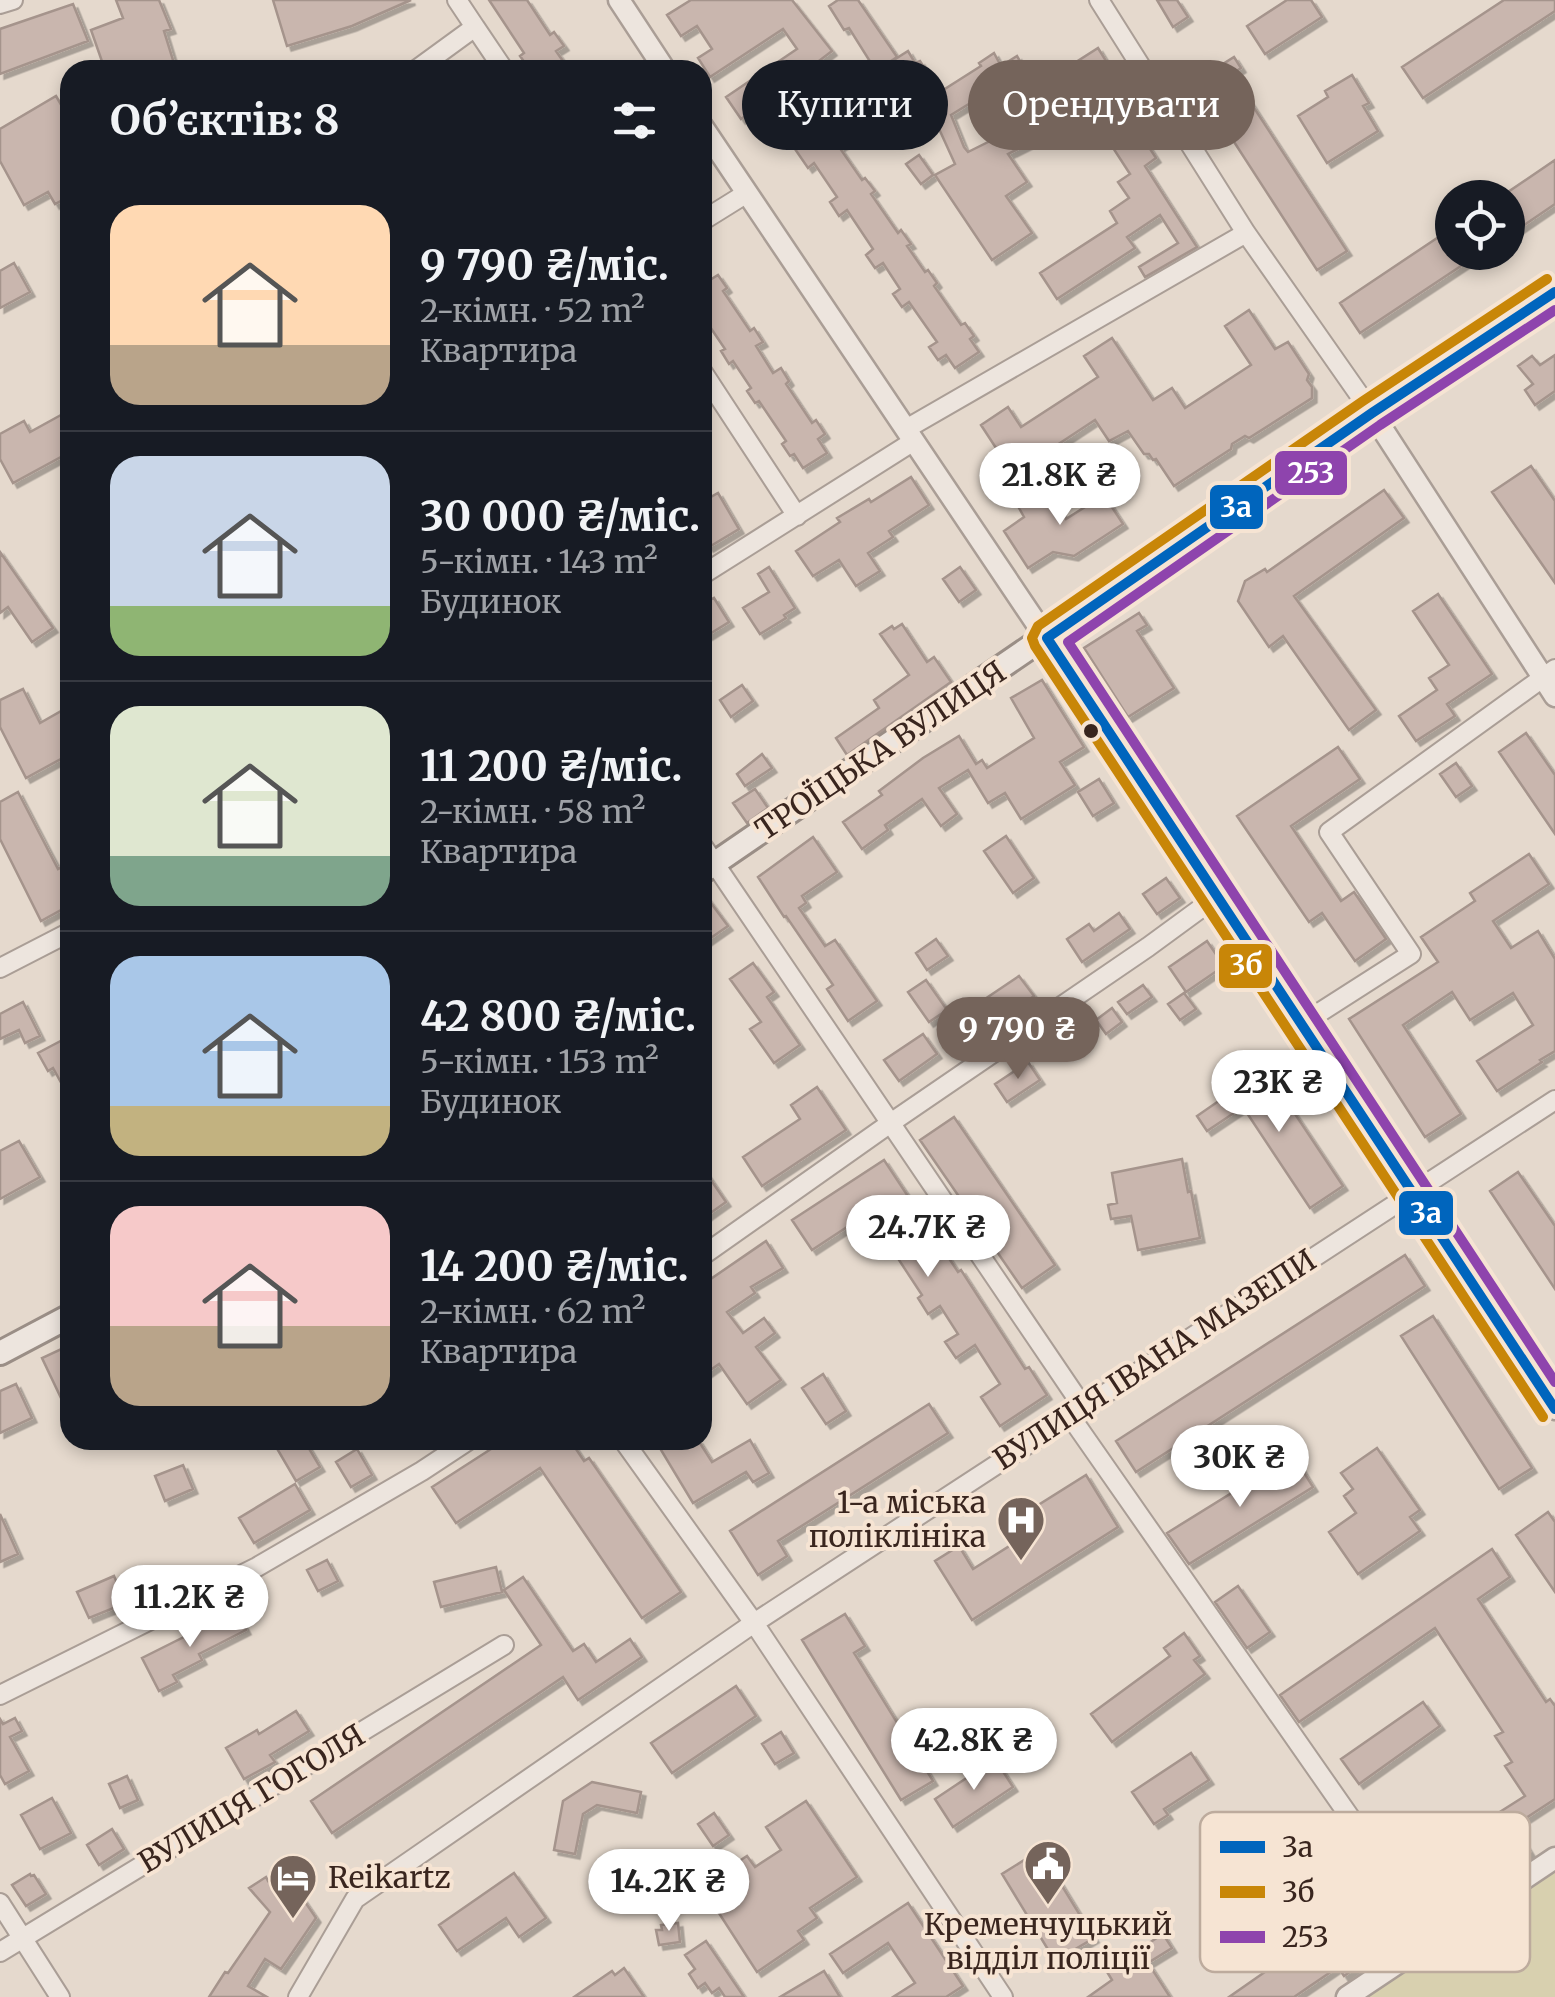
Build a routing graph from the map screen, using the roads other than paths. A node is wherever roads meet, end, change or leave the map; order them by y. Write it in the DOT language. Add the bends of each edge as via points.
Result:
graph roads {
  1 [pos="13,0"];
  2 [pos="457,0"];
  3 [pos="619,0"];
  4 [pos="1099,0"];
  5 [pos="0,4"];
  6 [pos="475,27"];
  7 [pos="430,60"];
  8 [pos="497,60"];
  9 [pos="658,60"];
  10 [pos="712,141"];
  11 [pos="747,193"];
  12 [pos="712,215"];
  13 [pos="1246,233"];
  14 [pos="1555,292"];
  15 [pos="712,386"];
  16 [pos="1372,413"];
  17 [pos="910,435"];
  18 [pos="797,516"];
  19 [pos="712,569"];
  20 [pos="1047,638"];
  21 [pos="1549,674"];
  22 [pos="1555,696"];
  23 [pos="712,856"];
  24 [pos="712,868"];
  25 [pos="1219,895"];
  26 [pos="60,937"];
  27 [pos="0,968"];
  28 [pos="1300,1025"];
  29 [pos="1555,1100"];
  30 [pos="892,1122"];
  31 [pos="1410,1194"];
  32 [pos="712,1249"];
  33 [pos="60,1321"];
  34 [pos="0,1354"];
  35 [pos="1555,1409"];
  36 [pos="1076,1411"];
  37 [pos="455,1450"];
  38 [pos="630,1450"];
  39 [pos="754,1623"];
  40 [pos="504,1645"];
  41 [pos="0,1695"];
  42 [pos="1349,1812"];
  43 [pos="1555,1858"];
  44 [pos="1530,1875"];
  45 [pos="0,1903"];
  46 [pos="22,1939"];
  47 [pos="0,1952"];
  48 [pos="1384,1972"];
  49 [pos="60,1997"];
  50 [pos="298,1997"];
  51 [pos="1003,1997"];
  52 [pos="1347,1997"];
  1 -- 5 [label="street"];
  2 -- 6 [label="street"];
  3 -- 9 [label="street"];
  4 -- 13 [label="street"];
  6 -- 7 [label="street"];
  6 -- 8 [label="street"];
  10 -- 11 [label="street"];
  11 -- 12 [label="street"];
  11 -- 17 [label="street"];
  13 -- 16 [label="street"];
  13 -- 17 [label="street"];
  14 -- 16 [label="main road, ТРОЇЦЬКА ВУЛИЦЯ"];
  15 -- 18 [label="street"];
  16 -- 20 [label="main road, ТРОЇЦЬКА ВУЛИЦЯ"];
  16 -- 21 [label="street"];
  17 -- 18 [label="street"];
  17 -- 20 [label="street"];
  18 -- 19 [label="street"];
  20 -- 23 [label="main road, ТРОЇЦЬКА ВУЛИЦЯ"];
  20 -- 25 [label="street"];
  21 -- 22 [label="street"];
  21 -- 28 [label="street" via="1329,832 1411,954"];
  24 -- 30 [label="street"];
  25 -- 28 [label="street"];
  25 -- 30 [label="street"];
  26 -- 27 [label="street"];
  28 -- 31 [label="street"];
  29 -- 31 [label="street, ВУЛИЦЯ ІВАНА МАЗЕПИ"];
  30 -- 32 [label="street"];
  30 -- 36 [label="street"];
  31 -- 35 [label="street"];
  31 -- 36 [label="street, ВУЛИЦЯ ІВАНА МАЗЕПИ"];
  33 -- 34 [label="main road"];
  36 -- 39 [label="street, ВУЛИЦЯ ІВАНА МАЗЕПИ"];
  36 -- 42 [label="street"];
  37 -- 41 [label="street" via="256,1567"];
  38 -- 39 [label="street"];
  39 -- 50 [label="street, ВУЛИЦЯ ІВАНА МАЗЕПИ" via="355,1899"];
  39 -- 51 [label="street"];
  40 -- 46 [label="street, ВУЛИЦЯ ГОГОЛЯ"];
  43 -- 44 [label="street"];
  45 -- 46 [label="street"];
  46 -- 47 [label="street, ВУЛИЦЯ ГОГОЛЯ"];
  46 -- 49 [label="street"];
  48 -- 52 [label="street"];
}
